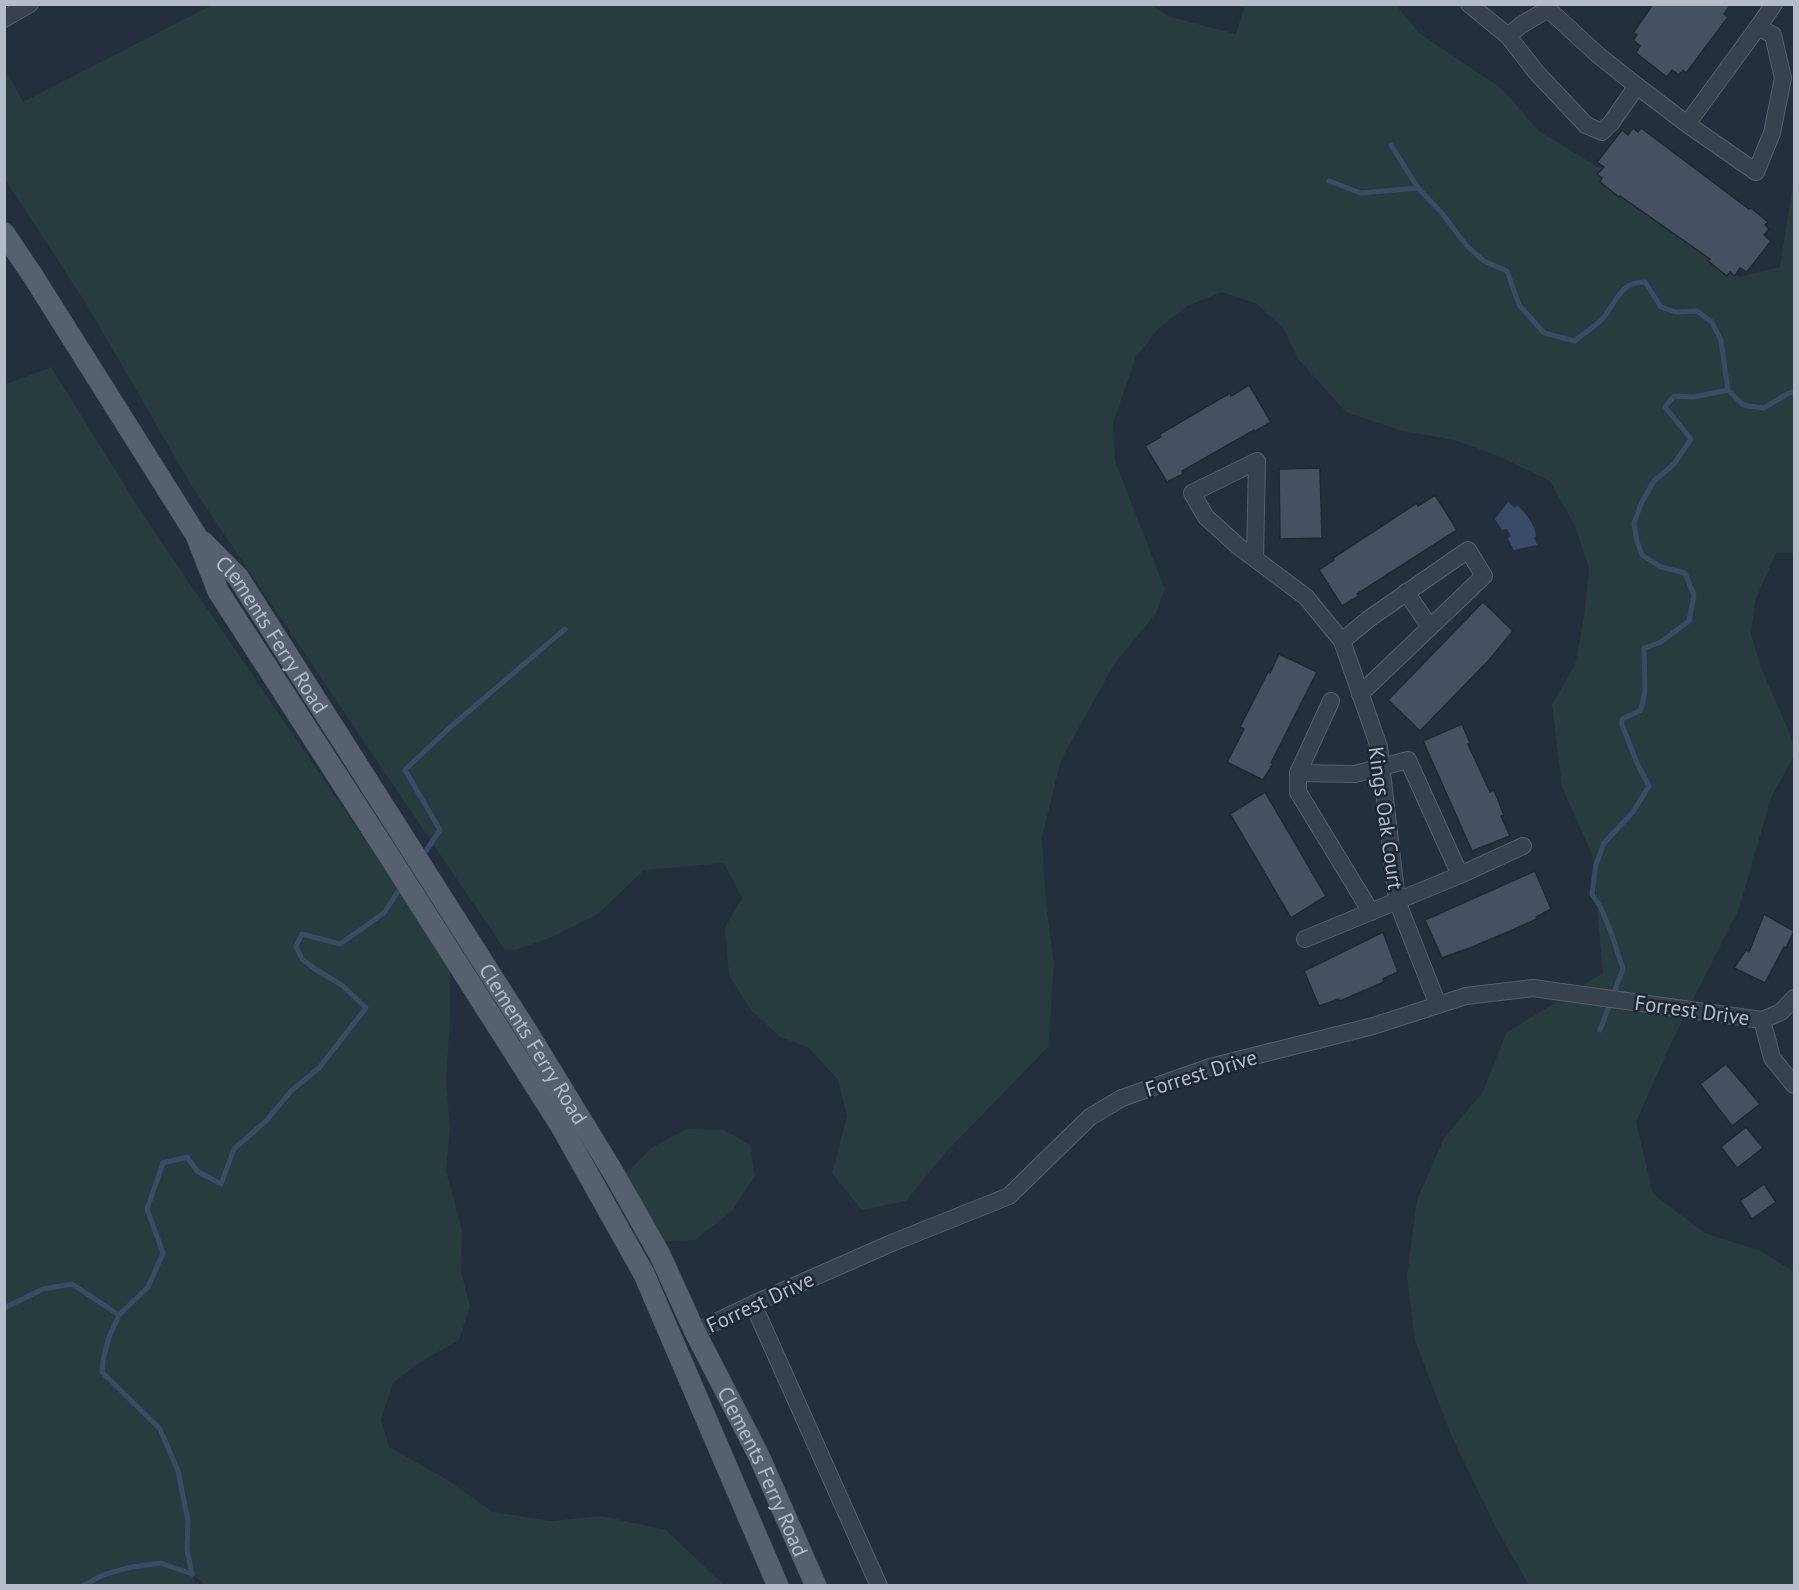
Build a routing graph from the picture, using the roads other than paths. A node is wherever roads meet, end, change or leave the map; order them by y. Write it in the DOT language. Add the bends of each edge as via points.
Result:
graph roads {
  1 [pos="30,4"];
  2 [pos="1469,4"];
  3 [pos="1774,4"];
  4 [pos="4,19"];
  5 [pos="1758,27"];
  6 [pos="1508,36"];
  7 [pos="1637,86"];
  8 [pos="1687,124"];
  9 [pos="4,233"];
  10 [pos="196,535"];
  11 [pos="1255,559"];
  12 [pos="1407,592"];
  13 [pos="1430,627"];
  14 [pos="1342,641"];
  15 [pos="1360,694"];
  16 [pos="1331,701"];
  17 [pos="1381,767"];
  18 [pos="1298,773"];
  19 [pos="1523,846"];
  20 [pos="1460,876"];
  21 [pos="1397,901"];
  22 [pos="1371,912"];
  23 [pos="1305,939"];
  24 [pos="1794,998"];
  25 [pos="1438,1005"];
  26 [pos="1762,1020"];
  27 [pos="1794,1085"];
  28 [pos="753,1304"];
  29 [pos="695,1332"];
  30 [pos="778,1586"];
  31 [pos="816,1586"];
  32 [pos="879,1586"];
  1 -- 4 [label="street"];
  2 -- 6 [label="street"];
  3 -- 5 [label="street"];
  5 -- 8 [label="street"];
  5 -- 8 [label="street" via="1773,35 1783,78 1772,133 1756,172"];
  6 -- 7 [label="street" via="1548,9"];
  6 -- 7 [label="street" via="1566,105 1586,124 1602,132"];
  7 -- 8 [label="street"];
  9 -- 10 [label="main road, Clements Ferry Road"];
  10 -- 29 [label="main road, Clements Ferry Road" via="238,577 528,1033 660,1255"];
  10 -- 30 [label="main road, Clements Ferry Road" via="218,591 561,1126 644,1274"];
  11 -- 11 [label="street, Kings Oak Court" via="1206,517 1192,493 1257,461"];
  11 -- 14 [label="street, Kings Oak Court" via="1306,597"];
  12 -- 13 [label="street"];
  12 -- 13 [label="street" via="1468,550 1484,576"];
  12 -- 14 [label="street"];
  13 -- 15 [label="street"];
  14 -- 15 [label="street, Kings Oak Court"];
  15 -- 17 [label="street, Kings Oak Court" via="1379,747"];
  16 -- 18 [label="street"];
  17 -- 18 [label="street" via="1355,774"];
  17 -- 20 [label="street" via="1408,760"];
  17 -- 21 [label="street, Kings Oak Court"];
  18 -- 22 [label="street" via="1298,792"];
  19 -- 20 [label="street"];
  20 -- 21 [label="street"];
  21 -- 22 [label="street"];
  21 -- 25 [label="street, Kings Oak Court"];
  22 -- 23 [label="street"];
  24 -- 26 [label="street, Forrest Drive" via="1781,1012"];
  25 -- 26 [label="street, Forrest Drive" via="1466,996 1533,988"];
  25 -- 28 [label="street, Forrest Drive" via="1373,1026 1210,1067 1122,1098 1089,1117 1009,1196"];
  26 -- 27 [label="street, Forrest Drive" via="1772,1058"];
  28 -- 29 [label="street, Forrest Drive"];
  28 -- 32 [label="street"];
  29 -- 31 [label="main road, Clements Ferry Road" via="759,1456"];
}
